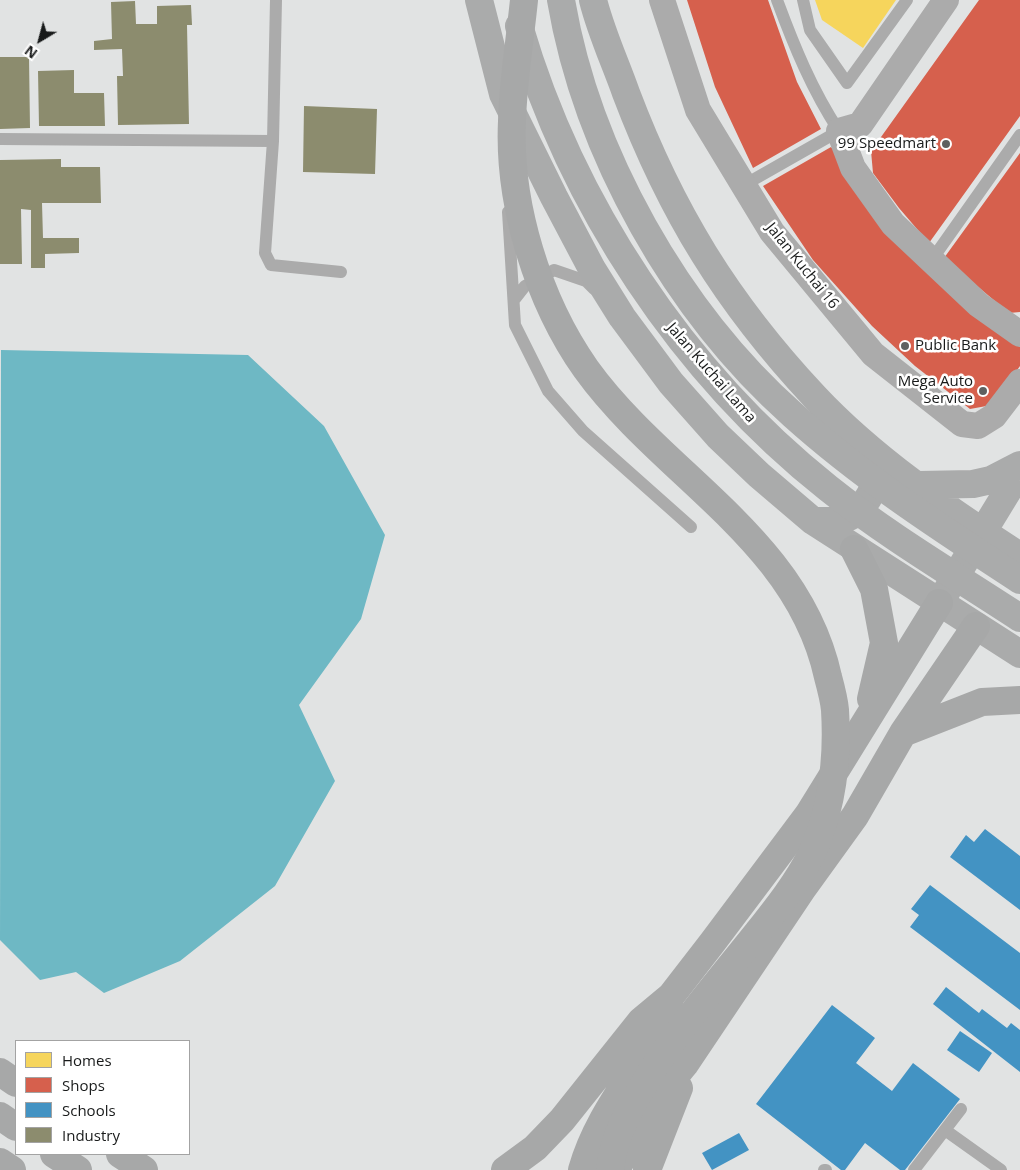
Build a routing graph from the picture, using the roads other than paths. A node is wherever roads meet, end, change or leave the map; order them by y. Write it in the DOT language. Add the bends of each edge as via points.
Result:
graph roads {
  1 [pos="276,0"];
  2 [pos="479,0"];
  3 [pos="512,0"];
  4 [pos="524,0"];
  5 [pos="561,0"];
  6 [pos="593,0"];
  7 [pos="662,0"];
  8 [pos="777,0"];
  9 [pos="803,0"];
  10 [pos="907,0"];
  11 [pos="946,0"];
  12 [pos="503,94"];
  13 [pos="840,131"];
  14 [pos="1020,135"];
  15 [pos="0,139"];
  16 [pos="273,141"];
  17 [pos="744,185"];
  18 [pos="931,261"];
  19 [pos="341,272"];
  20 [pos="514,300"];
  21 [pos="622,317"];
  22 [pos="1020,334"];
  23 [pos="1020,382"];
  24 [pos="873,450"];
  25 [pos="1020,465"];
  26 [pos="1020,470"];
  27 [pos="918,485"];
  28 [pos="813,522"];
  29 [pos="691,527"];
  30 [pos="984,531"];
  31 [pos="854,549"];
  32 [pos="1019,560"];
  33 [pos="939,603"];
  34 [pos="1020,618"];
  35 [pos="976,626"];
  36 [pos="1020,654"];
  37 [pos="1020,700"];
  38 [pos="864,725"];
  39 [pos="904,733"];
  40 [pos="672,996"];
  41 [pos="685,1064"];
  42 [pos="0,1072"];
  43 [pos="15,1082"];
  44 [pos="961,1109"];
  45 [pos="0,1116"];
  46 [pos="15,1126"];
  47 [pos="945,1130"];
  48 [pos="56,1155"];
  49 [pos="122,1155"];
  50 [pos="0,1162"];
  51 [pos="12,1170"];
  52 [pos="78,1170"];
  53 [pos="144,1170"];
  54 [pos="505,1170"];
  55 [pos="582,1170"];
  56 [pos="610,1170"];
  57 [pos="616,1170"];
  58 [pos="647,1170"];
  59 [pos="914,1170"];
  60 [pos="1001,1170"];
  1 -- 16 [label="lane"];
  2 -- 12 [label="main road"];
  3 -- 34 [label="main road, Jalan Kuchai Lama, bridge" via="527,52 554,122 588,192 622,256 681,342 767,436 828,489"];
  4 -- 56 [label="highway, bridge" via="511,123 516,200 534,266 556,316 585,368 624,414 752,538 789,584 814,628 835,707 835,768 827,808 812,854 787,894 669,1046 635,1098 612,1151"];
  5 -- 32 [label="main road, Jalan Kuchai Lama, bridge" via="586,102 616,172 642,224 711,326 792,415 855,468 944,531"];
  6 -- 24 [label="main road" via="646,147 714,272 741,311 814,397"];
  7 -- 17 [label="street, Jalan Kuchai 16" via="698,110"];
  8 -- 13 [label="lane" via="819,100"];
  9 -- 10 [label="lane" via="810,30 847,83"];
  11 -- 13 [label="street" via="860,125"];
  12 -- 20 [label="lane"];
  12 -- 21 [label="main road" via="584,253"];
  13 -- 17 [label="lane"];
  13 -- 18 [label="street" via="853,168 893,224"];
  14 -- 18 [label="lane"];
  15 -- 16 [label="lane"];
  16 -- 19 [label="lane" via="265,253 271,265"];
  17 -- 23 [label="street, Jalan Kuchai 16" via="772,232 873,354 962,424 978,426 994,416"];
  18 -- 22 [label="street" via="979,305"];
  20 -- 21 [label="lane" via="525,286 554,270 586,281"];
  20 -- 29 [label="lane" via="515,325 548,391 583,431"];
  21 -- 28 [label="main road" via="671,383 718,436"];
  24 -- 27 [label="main road"];
  24 -- 28 [label="main road" via="878,470 874,490 854,514 844,520"];
  25 -- 27 [label="main road" via="991,480 974,484"];
  26 -- 30 [label="main road"];
  27 -- 30 [label="main road"];
  28 -- 31 [label="main road"];
  30 -- 32 [label="main road"];
  30 -- 33 [label="main road"];
  31 -- 33 [label="main road"];
  31 -- 38 [label="highway" via="874,589 884,643"];
  32 -- 35 [label="main road"];
  33 -- 35 [label="main road"];
  33 -- 38 [label="highway"];
  35 -- 36 [label="main road"];
  35 -- 39 [label="highway"];
  37 -- 39 [label="highway" via="982,702"];
  38 -- 40 [label="highway" via="808,815"];
  39 -- 41 [label="highway" via="855,816"];
  40 -- 54 [label="highway" via="641,1021 562,1120 535,1148"];
  40 -- 55 [label="highway" via="655,1037 594,1136"];
  41 -- 57 [label="highway" via="636,1131"];
  41 -- 58 [label="highway" via="676,1099"];
  42 -- 43 [label="highway"];
  44 -- 47 [label="lane"];
  45 -- 46 [label="highway"];
  47 -- 59 [label="lane"];
  47 -- 60 [label="lane"];
  48 -- 52 [label="highway"];
  49 -- 53 [label="highway"];
  50 -- 51 [label="highway"];
}
